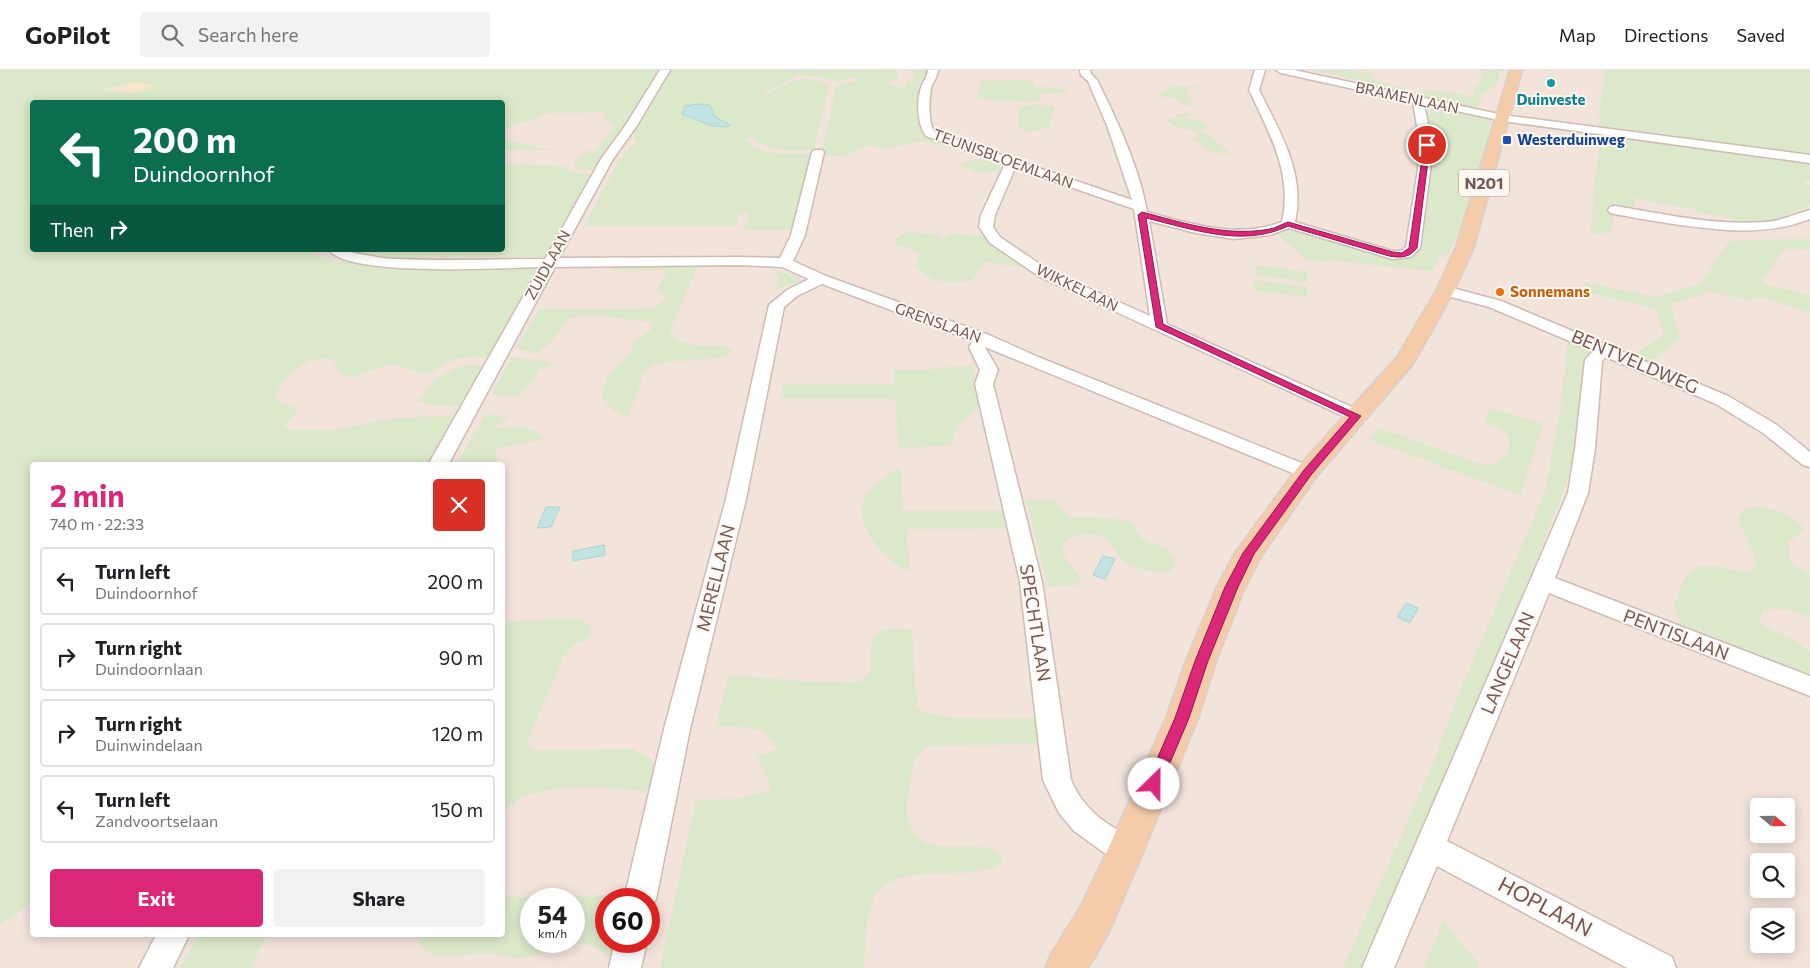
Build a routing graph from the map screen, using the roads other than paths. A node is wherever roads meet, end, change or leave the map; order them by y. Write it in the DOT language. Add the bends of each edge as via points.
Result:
graph roads {
  1 [pos="665,70"];
  2 [pos="933,70"];
  3 [pos="1085,70"];
  4 [pos="1260,70"];
  5 [pos="1281,70"];
  6 [pos="1516,70"];
  7 [pos="1418,100"];
  8 [pos="1503,118"];
  9 [pos="818,152"];
  10 [pos="1810,159"];
  11 [pos="1011,164"];
  12 [pos="1615,210"];
  13 [pos="1141,211"];
  14 [pos="1810,214"];
  15 [pos="1288,224"];
  16 [pos="340,252"];
  17 [pos="550,261"];
  18 [pos="785,263"];
  19 [pos="821,279"];
  20 [pos="1445,291"];
  21 [pos="1159,325"];
  22 [pos="982,339"];
  23 [pos="1604,349"];
  24 [pos="1032,361"];
  25 [pos="989,370"];
  26 [pos="1350,423"];
  27 [pos="1810,461"];
  28 [pos="440,462"];
  29 [pos="1307,472"];
  30 [pos="1542,582"];
  31 [pos="1810,686"];
  32 [pos="1430,847"];
  33 [pos="1126,850"];
  34 [pos="642,888"];
  35 [pos="172,937"];
  36 [pos="628,953"];
  37 [pos="155,968"];
  38 [pos="625,968"];
  39 [pos="1065,968"];
  40 [pos="1378,968"];
  41 [pos="1660,968"];
  1 -- 17 [label="street, ZUIDLAAN" via="607,159"];
  2 -- 11 [label="street, TEUNISBLOEMLAAN" via="932,80 926,88 926,130 935,137"];
  3 -- 13 [label="street" via="1114,128"];
  4 -- 15 [label="street" via="1254,90 1287,162 1292,189"];
  5 -- 7 [label="street, BRAMENLAAN"];
  6 -- 8 [label="main road, N201"];
  7 -- 8 [label="street, BRAMENLAAN"];
  7 -- 15 [label="street" via="1427,149 1410,252 1403,256 1392,255"];
  8 -- 10 [label="street"];
  8 -- 20 [label="main road, N201" via="1465,247"];
  9 -- 18 [label="street" via="798,235"];
  11 -- 13 [label="street, TEUNISBLOEMLAAN"];
  11 -- 21 [label="street, WIKKELAAN" via="988,215 986,227 995,240 1045,274"];
  12 -- 14 [label="street" via="1691,222 1746,226 1800,220"];
  13 -- 15 [label="street, TEUNISBLOEMLAAN" via="1196,229 1236,234 1258,234"];
  13 -- 21 [label="street"];
  16 -- 17 [label="street, GRENSLAAN" via="351,257 402,263"];
  17 -- 18 [label="street, GRENSLAAN"];
  17 -- 28 [label="street, ZUIDLAAN"];
  18 -- 19 [label="street, GRENSLAAN"];
  19 -- 22 [label="street, GRENSLAAN"];
  19 -- 34 [label="street, MERELLAAN" via="792,293 778,305 736,499 677,729"];
  20 -- 23 [label="street, BENTVELDWEG" via="1495,304"];
  20 -- 26 [label="main road, N201" via="1406,360"];
  21 -- 26 [label="street, WIKKELAAN"];
  22 -- 24 [label="street, GRENSLAAN"];
  22 -- 25 [label="street" via="978,347"];
  23 -- 27 [label="street, BENTVELDWEG" via="1722,400 1770,428"];
  23 -- 30 [label="street, LANGELAAN" via="1594,360 1578,493"];
  24 -- 25 [label="street"];
  24 -- 29 [label="street, GRENSLAAN"];
  25 -- 33 [label="street, SPECHTLAAN" via="984,384 1031,582 1057,780 1070,808 1093,831"];
  26 -- 29 [label="main road, N201"];
  29 -- 33 [label="main road, N201" via="1262,533 1231,587 1182,718"];
  30 -- 31 [label="street, PENTISLAAN"];
  30 -- 32 [label="street, LANGELAAN"];
  32 -- 40 [label="street, LANGELAAN"];
  32 -- 41 [label="street, HOPLAAN"];
  33 -- 39 [label="main road, N201" via="1095,919"];
  35 -- 37 [label="street"];
  36 -- 38 [label="street"];
}
